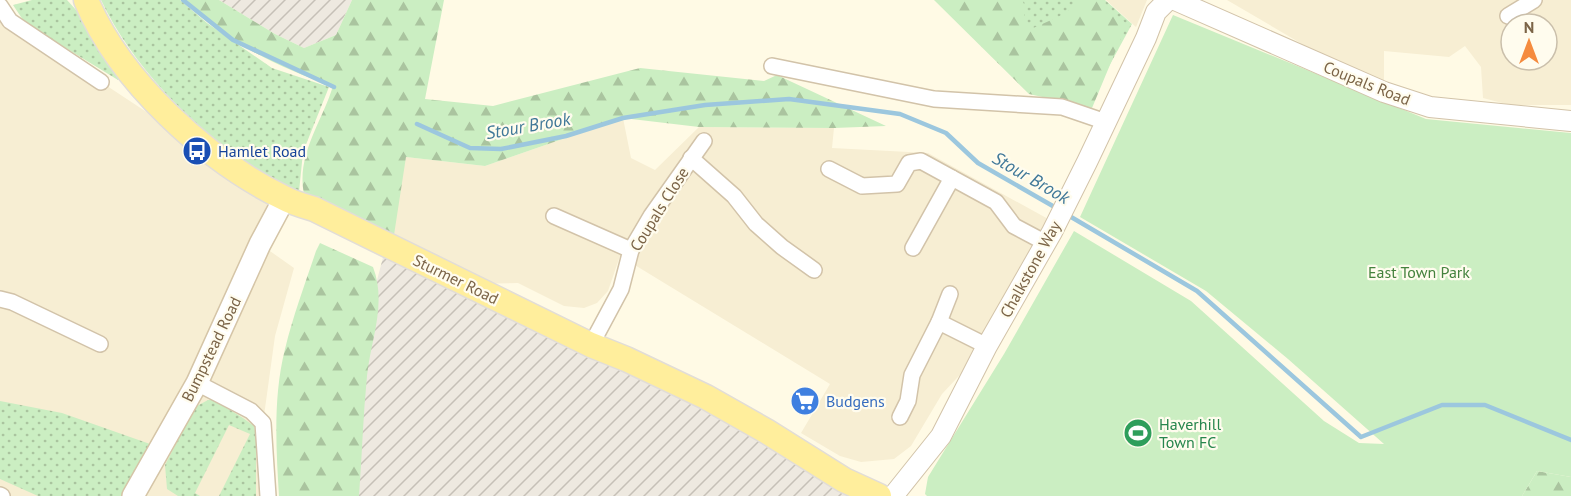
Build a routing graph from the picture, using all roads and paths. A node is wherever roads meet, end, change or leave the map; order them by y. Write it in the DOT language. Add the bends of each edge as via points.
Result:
graph roads {
  1 [pos="86,0"];
  2 [pos="1168,0"];
  3 [pos="1175,0"];
  4 [pos="1534,0"];
  5 [pos="0,6"];
  6 [pos="1514,12"];
  7 [pos="772,66"];
  8 [pos="101,82"];
  9 [pos="1571,121"];
  10 [pos="1106,122"];
  11 [pos="704,141"];
  12 [pos="690,158"];
  13 [pos="829,169"];
  14 [pos="952,178"];
  15 [pos="284,199"];
  16 [pos="554,216"];
  17 [pos="1049,237"];
  18 [pos="913,248"];
  19 [pos="631,250"];
  20 [pos="814,270"];
  21 [pos="950,294"];
  22 [pos="0,299"];
  23 [pos="939,322"];
  24 [pos="100,344"];
  25 [pos="591,345"];
  26 [pos="987,346"];
  27 [pos="197,383"];
  28 [pos="900,417"];
  29 [pos="133,496"];
  30 [pos="268,496"];
  31 [pos="879,496"];
  32 [pos="893,496"];
  1 -- 15 [label="main road, Sturmer Road" via="128,70 172,120 218,159"];
  2 -- 10 [label="street, Chalkstone Way" via="1156,12"];
  3 -- 9 [label="street, Coupals Road" via="1384,92 1430,108"];
  4 -- 6 [label="street"];
  5 -- 8 [label="street" via="10,21"];
  7 -- 10 [label="street" via="934,99 1062,107"];
  10 -- 17 [label="street, Chalkstone Way"];
  11 -- 12 [label="street, Coupals Close"];
  12 -- 19 [label="street, Coupals Close"];
  12 -- 20 [label="street" via="734,196 756,224"];
  13 -- 14 [label="street" via="862,186 897,184 909,164 921,161"];
  14 -- 17 [label="street" via="996,202 1014,226"];
  14 -- 18 [label="street"];
  15 -- 25 [label="main road, Sturmer Road" via="314,209"];
  15 -- 27 [label="main road, Bumpstead Road"];
  16 -- 19 [label="street"];
  17 -- 26 [label="street, Chalkstone Way"];
  19 -- 25 [label="street, Coupals Close" via="621,288"];
  21 -- 23 [label="street"];
  22 -- 24 [label="street"];
  23 -- 26 [label="street"];
  23 -- 28 [label="street" via="912,375 908,401"];
  25 -- 31 [label="main road, Sturmer Road" via="706,397 844,480"];
  26 -- 32 [label="street, Chalkstone Way" via="941,436"];
  27 -- 29 [label="main road, Bumpstead Road"];
  27 -- 30 [label="street" via="251,411 263,423"];
}
